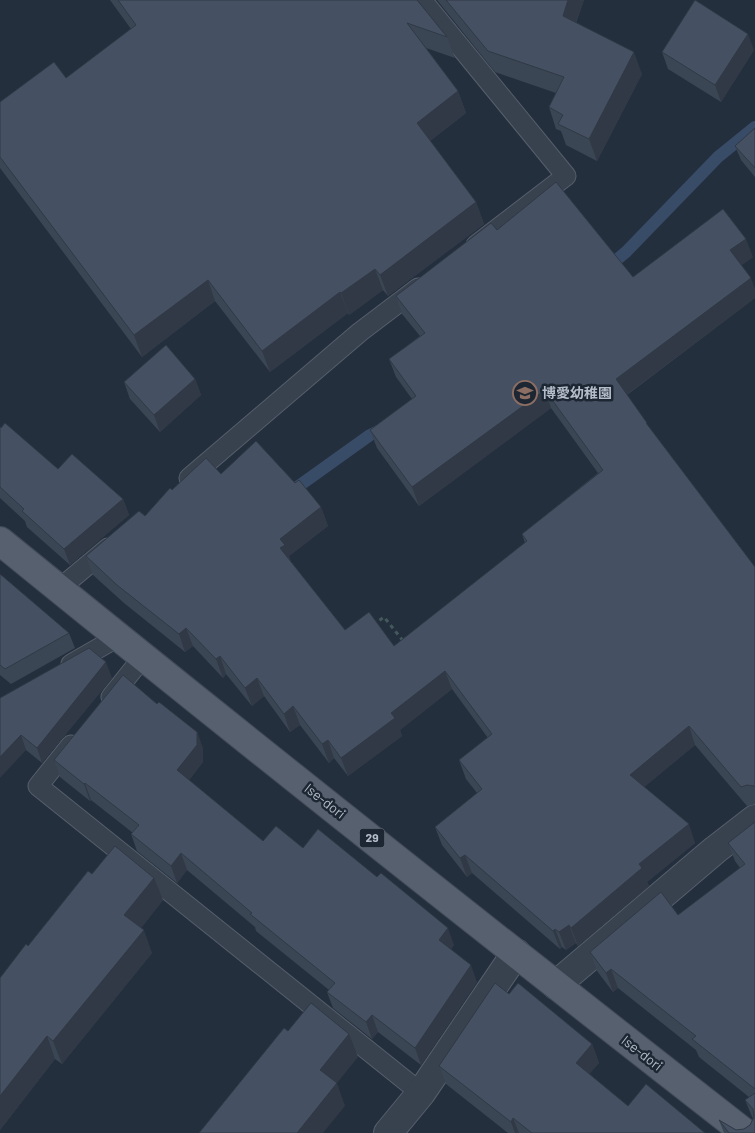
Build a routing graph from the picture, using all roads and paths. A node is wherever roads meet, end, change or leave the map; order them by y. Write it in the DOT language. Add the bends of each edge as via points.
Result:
graph roads {
  1 [pos="422,0"];
  2 [pos="464,254"];
  3 [pos="432,278"];
  4 [pos="180,486"];
  5 [pos="120,538"];
  6 [pos="0,541"];
  7 [pos="59,589"];
  8 [pos="368,629"];
  9 [pos="118,638"];
  10 [pos="406,645"];
  11 [pos="143,657"];
  12 [pos="59,670"];
  13 [pos="100,710"];
  14 [pos="81,733"];
  15 [pos="755,819"];
  16 [pos="516,953"];
  17 [pos="556,985"];
  18 [pos="421,1093"];
  19 [pos="388,1133"];
  20 [pos="745,1133"];
  1 -- 2 [label="lane" via="566,176"];
  3 -- 4 [label="lane" via="360,332"];
  5 -- 7 [label="lane"];
  6 -- 7 [label="main road, Ise-dori / 29"];
  7 -- 9 [label="main road, Ise-dori / 29"];
  8 -- 10 [label="path" via="384,617"];
  9 -- 11 [label="main road, Ise-dori / 29"];
  9 -- 12 [label="lane"];
  11 -- 13 [label="lane"];
  11 -- 16 [label="main road, Ise-dori / 29"];
  14 -- 18 [label="lane" via="38,786"];
  15 -- 17 [label="street"];
  16 -- 17 [label="main road, Ise-dori / 29"];
  16 -- 18 [label="street"];
  17 -- 20 [label="main road, Ise-dori / 29"];
  18 -- 19 [label="street"];
}
